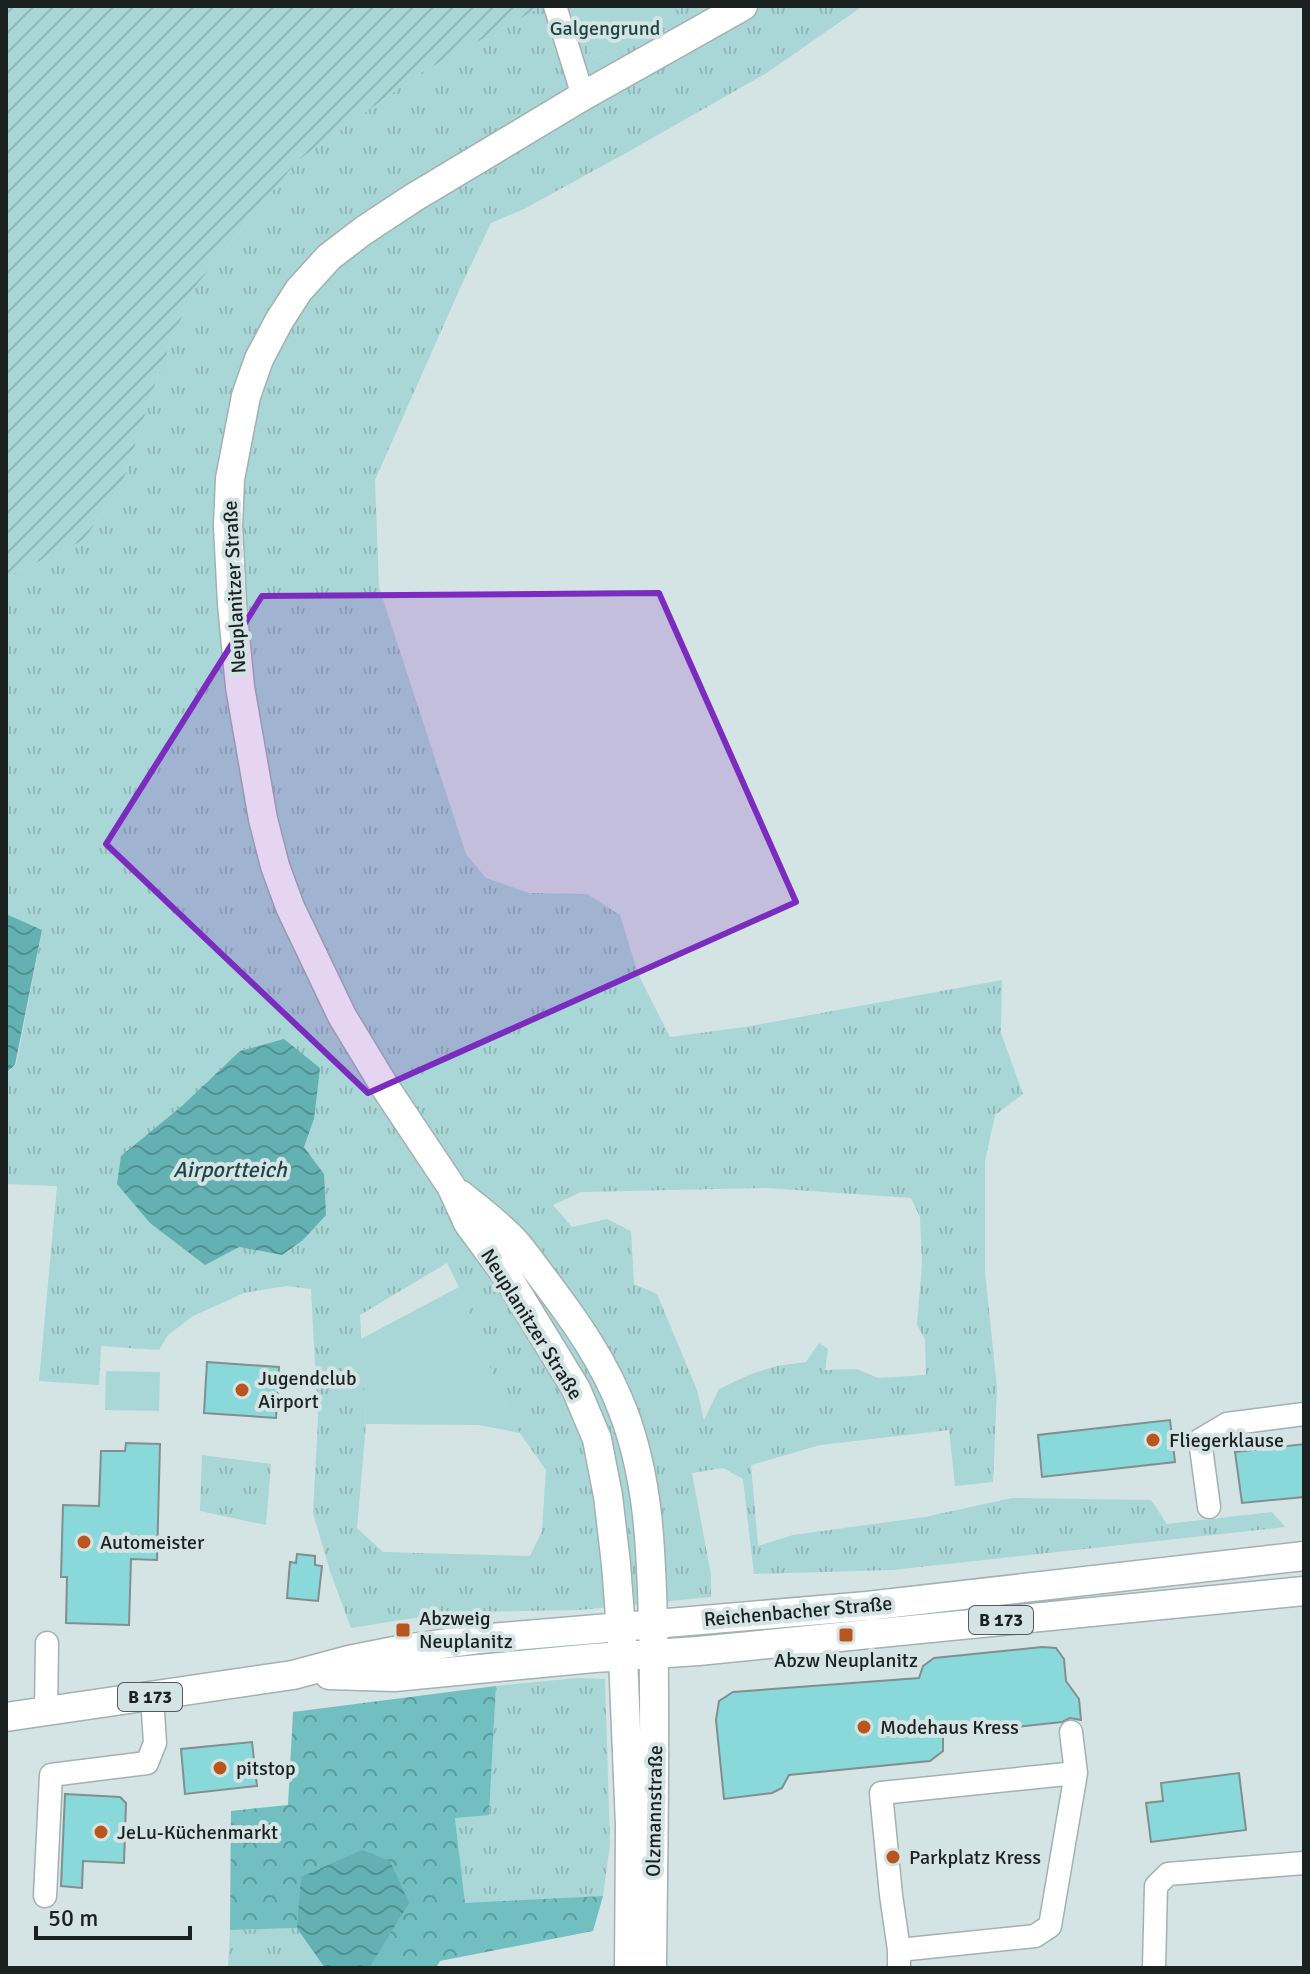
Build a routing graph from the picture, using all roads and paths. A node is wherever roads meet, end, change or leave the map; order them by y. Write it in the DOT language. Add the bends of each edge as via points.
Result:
graph roads {
  1 [pos="555,6"];
  2 [pos="743,6"];
  3 [pos="583,96"];
  4 [pos="451,1186"];
  5 [pos="1304,1414"];
  6 [pos="1209,1507"];
  7 [pos="1304,1556"];
  8 [pos="1304,1591"];
  9 [pos="653,1623"];
  10 [pos="621,1627"];
  11 [pos="47,1643"];
  12 [pos="654,1655"];
  13 [pos="623,1656"];
  14 [pos="293,1675"];
  15 [pos="152,1697"];
  16 [pos="46,1710"];
  17 [pos="6,1717"];
  18 [pos="1071,1732"];
  19 [pos="1076,1773"];
  20 [pos="1304,1863"];
  21 [pos="45,1896"];
  22 [pos="899,1959"];
  23 [pos="629,1968"];
  24 [pos="652,1968"];
  25 [pos="1154,1968"];
  1 -- 3 [label="street"];
  2 -- 3 [label="main road, Neuplanitzer Straße"];
  3 -- 4 [label="main road, Neuplanitzer Straße" via="413,198 329,257 299,290 259,359 230,479 228,526 240,687 275,866 342,1016"];
  4 -- 9 [label="main road, Neuplanitzer Straße" via="514,1241 570,1313 606,1372 624,1412 645,1494"];
  4 -- 10 [label="main road, Neuplanitzer Straße" via="468,1223 576,1389 597,1439"];
  5 -- 6 [label="street" via="1227,1424 1200,1440"];
  7 -- 9 [label="main road, Reichenbacher Straße / B 173" via="867,1606"];
  8 -- 12 [label="main road, Reichenbacher Straße / B 173"];
  9 -- 10 [label="main road, Reichenbacher Straße / B 173"];
  9 -- 12 [label="main road, Neuplanitzer Straße"];
  10 -- 13 [label="main road, Neuplanitzer Straße"];
  10 -- 14 [label="main road, Reichenbacher Straße / B 173" via="404,1649"];
  11 -- 16 [label="street"];
  12 -- 13 [label="main road, Reichenbacher Straße / B 173"];
  12 -- 24 [label="main road, Olzmannstraße"];
  13 -- 14 [label="main road, Reichenbacher Straße / B 173" via="394,1677"];
  13 -- 23 [label="main road, Olzmannstraße"];
  14 -- 15 [label="main road, Reichenbacher Straße / B 173"];
  15 -- 16 [label="main road, Reichenbacher Straße / B 173"];
  15 -- 21 [label="street" via="155,1743 147,1763 51,1775"];
  16 -- 17 [label="main road, Reichenbacher Straße / B 173"];
  18 -- 19 [label="street"];
  19 -- 22 [label="street" via="1050,1926 1035,1936"];
  19 -- 22 [label="street" via="881,1793"];
  20 -- 25 [label="street" via="1168,1874 1156,1886"];
}
